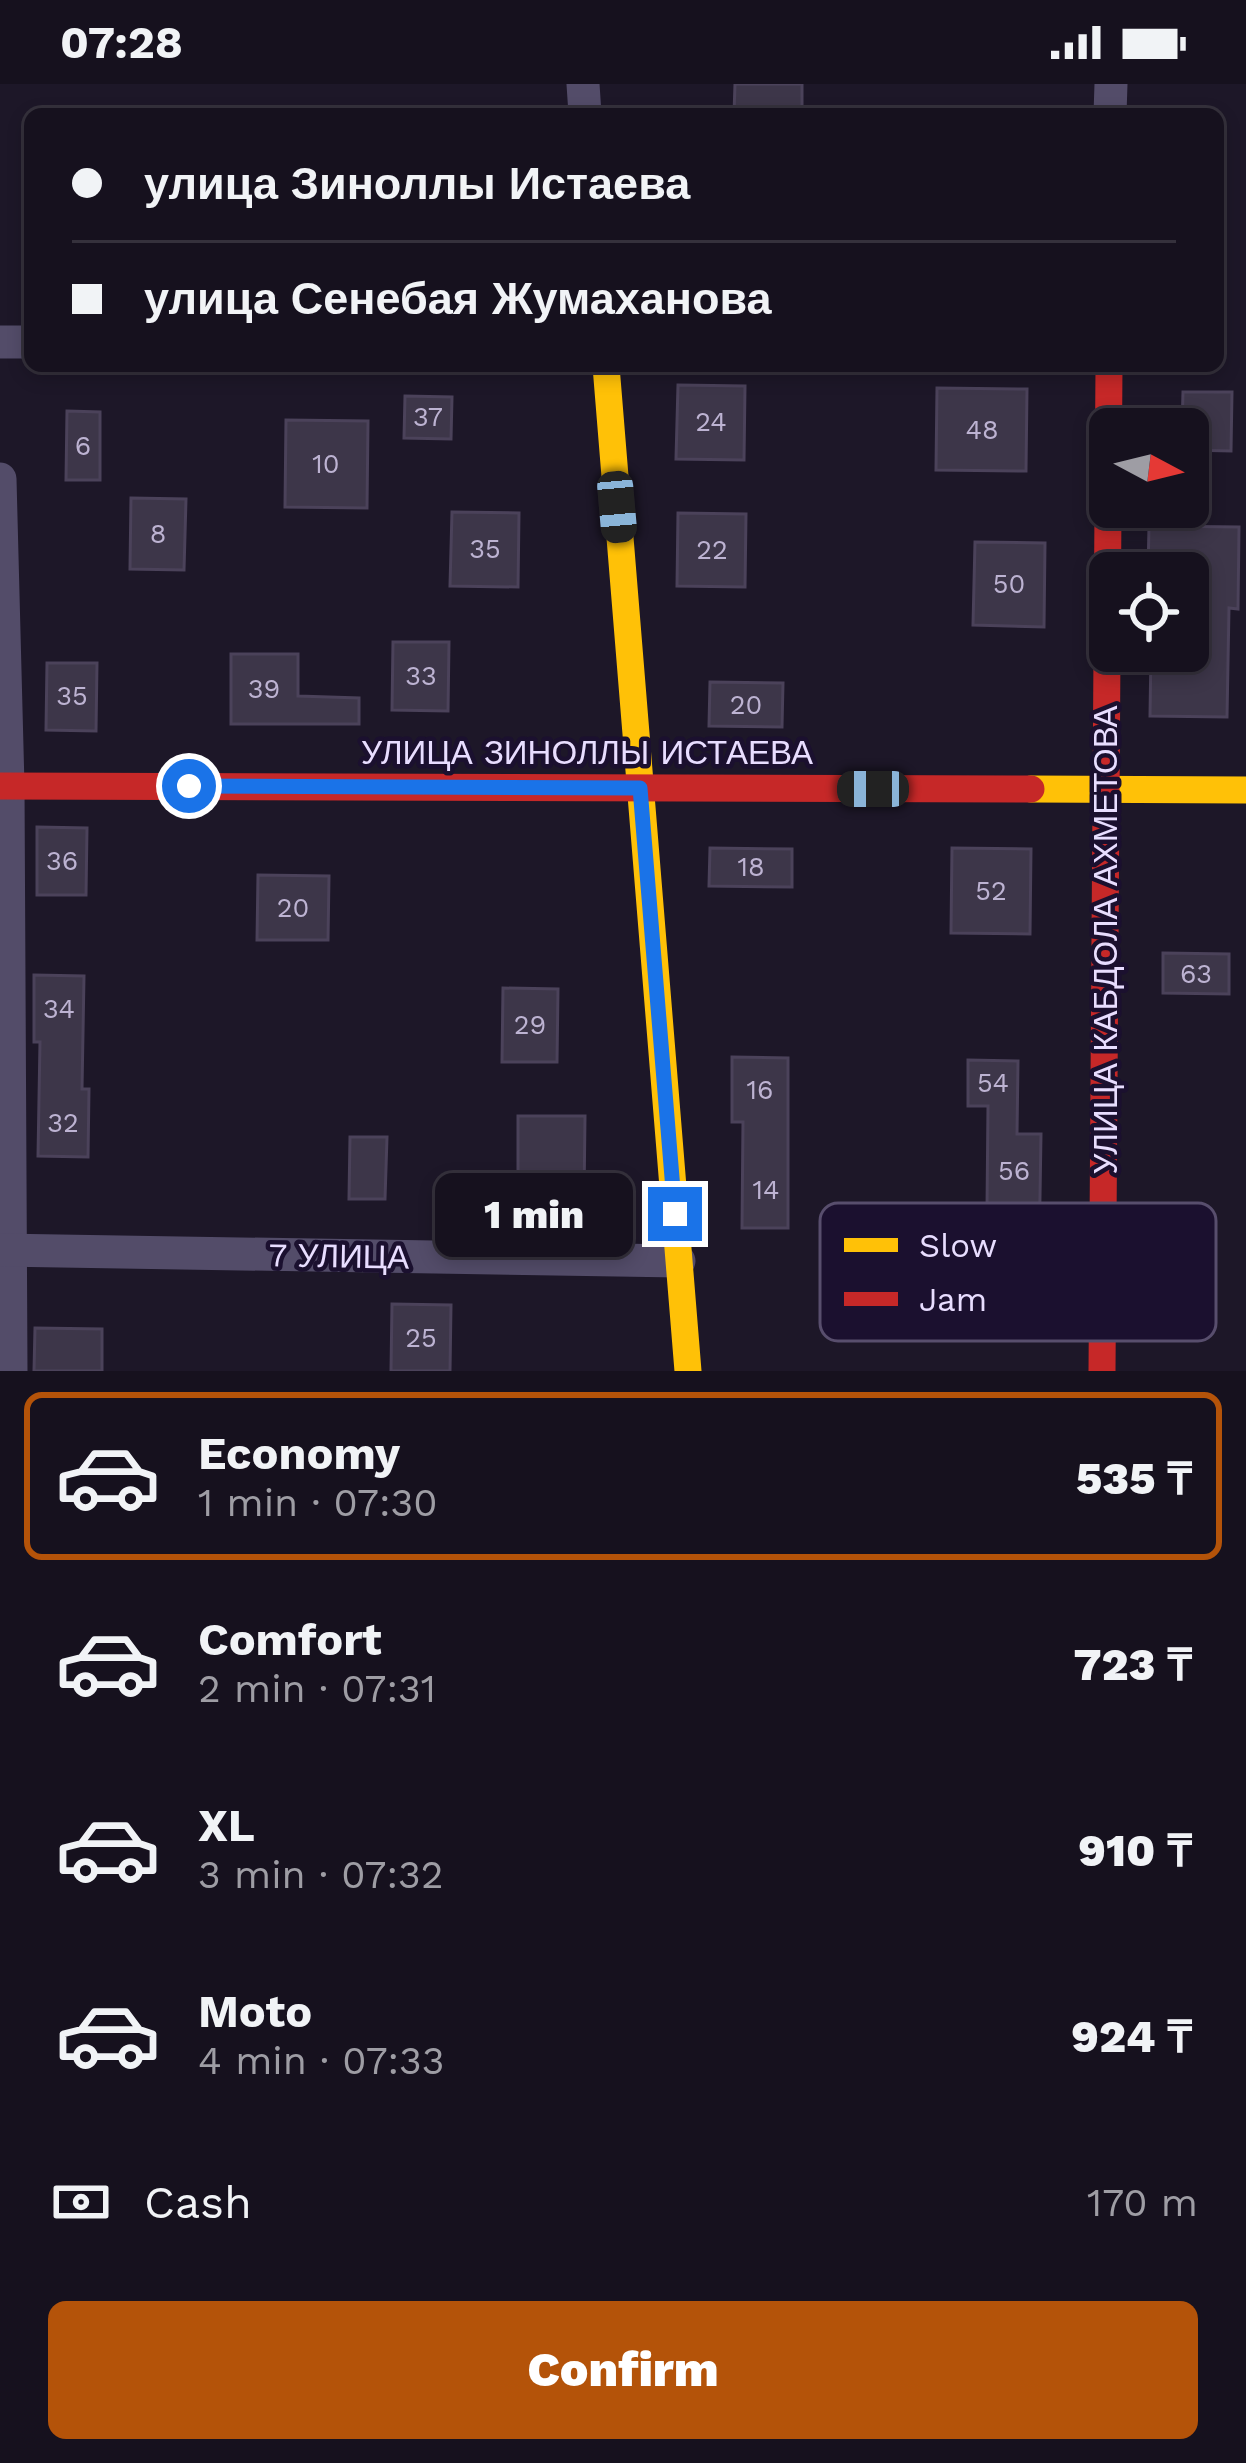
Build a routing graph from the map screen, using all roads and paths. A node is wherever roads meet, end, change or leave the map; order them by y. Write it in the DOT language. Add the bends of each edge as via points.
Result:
graph roads {
  1 [pos="606,372"];
  2 [pos="1109,372"];
  3 [pos="0,478"];
  4 [pos="4,785"];
  5 [pos="640,788"];
  6 [pos="1106,790"];
  7 [pos="1246,790"];
  8 [pos="1103,1203"];
  9 [pos="5,1250"];
  10 [pos="679,1262"];
  11 [pos="1102,1341"];
  12 [pos="11,1371"];
  13 [pos="688,1371"];
  14 [pos="1102,1371"];
  1 -- 5 [label="street"];
  2 -- 6 [label="street, УЛИЦА КАБДОЛА АХМЕТОВА"];
  3 -- 4 [label="street"];
  4 -- 5 [label="street, УЛИЦА ЗИНОЛЛЫ ИСТАЕВА"];
  4 -- 9 [label="street"];
  5 -- 6 [label="street, УЛИЦА ЗИНОЛЛЫ ИСТАЕВА"];
  5 -- 10 [label="street"];
  6 -- 7 [label="street, УЛИЦА ЗИНОЛЛЫ ИСТАЕВА"];
  6 -- 8 [label="street, УЛИЦА КАБДОЛА АХМЕТОВА"];
  9 -- 10 [label="street, 7 УЛИЦА"];
  9 -- 12 [label="street"];
  10 -- 13 [label="street"];
  11 -- 14 [label="street, УЛИЦА КАБДОЛА АХМЕТОВА"];
}
